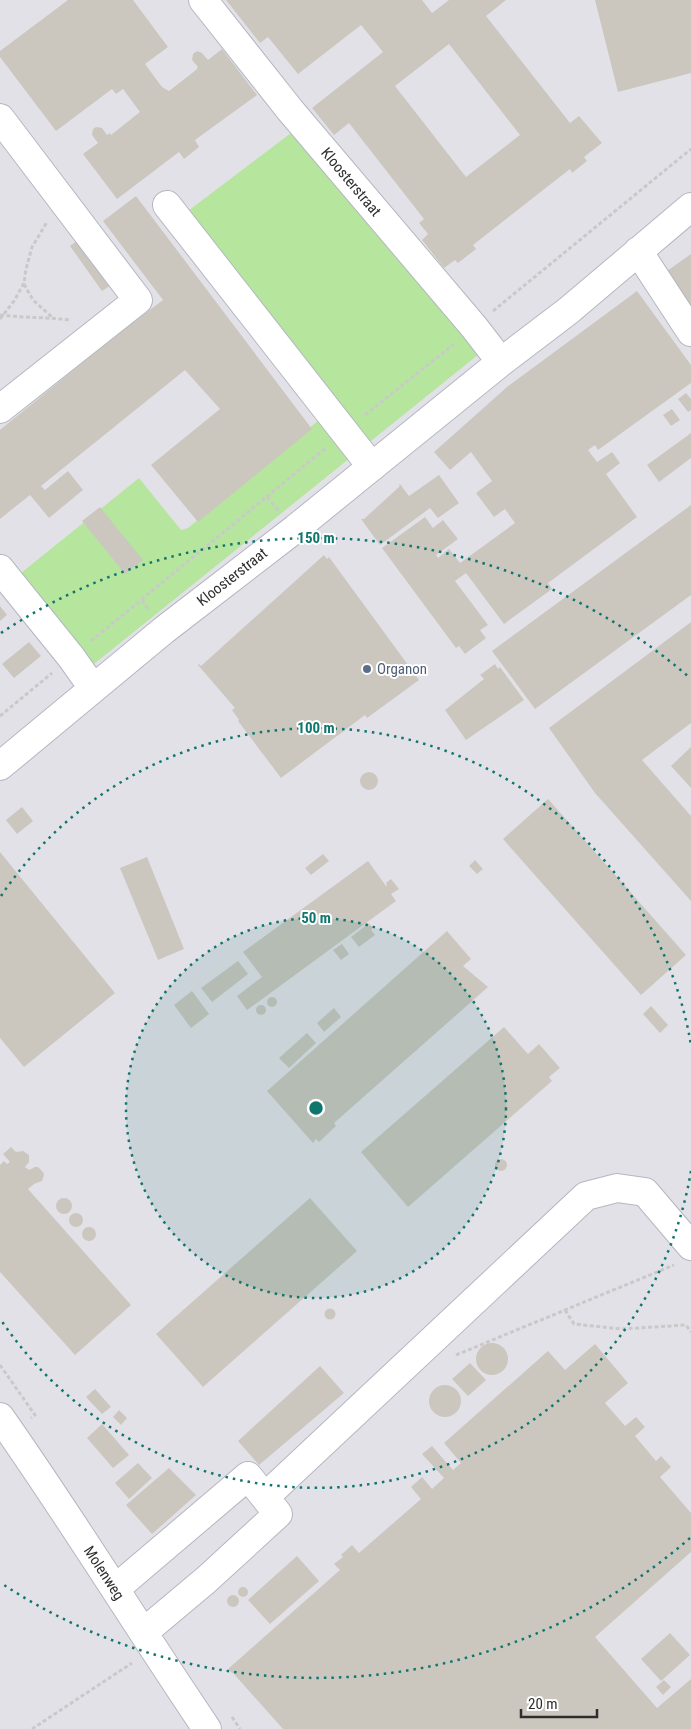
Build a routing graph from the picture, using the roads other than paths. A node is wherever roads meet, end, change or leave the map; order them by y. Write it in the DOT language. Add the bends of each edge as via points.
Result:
graph roads {
  1 [pos="203,0"];
  2 [pos="0,118"];
  3 [pos="167,205"];
  4 [pos="691,207"];
  5 [pos="638,252"];
  6 [pos="691,332"];
  7 [pos="501,362"];
  8 [pos="0,409"];
  9 [pos="372,467"];
  10 [pos="0,569"];
  11 [pos="93,688"];
  12 [pos="0,766"];
  13 [pos="686,1254"];
  14 [pos="0,1417"];
  15 [pos="265,1497"];
  16 [pos="114,1588"];
  17 [pos="149,1640"];
  18 [pos="207,1729"];
  1 -- 7 [label="street, Kloosterstraat" via="290,110"];
  2 -- 8 [label="street" via="138,300"];
  3 -- 9 [label="street"];
  4 -- 5 [label="street, Kloosterstraat"];
  5 -- 6 [label="street"];
  5 -- 7 [label="street, Kloosterstraat"];
  7 -- 9 [label="street, Kloosterstraat"];
  9 -- 11 [label="street, Kloosterstraat"];
  10 -- 11 [label="street"];
  11 -- 12 [label="street, Kloosterstraat"];
  13 -- 15 [label="street" via="645,1192 616,1188 586,1196"];
  14 -- 16 [label="street, Molenweg"];
  15 -- 16 [label="street" via="248,1476"];
  15 -- 17 [label="street" via="278,1514 206,1580"];
  16 -- 17 [label="street, Molenweg"];
  17 -- 18 [label="street, Molenweg"];
}
